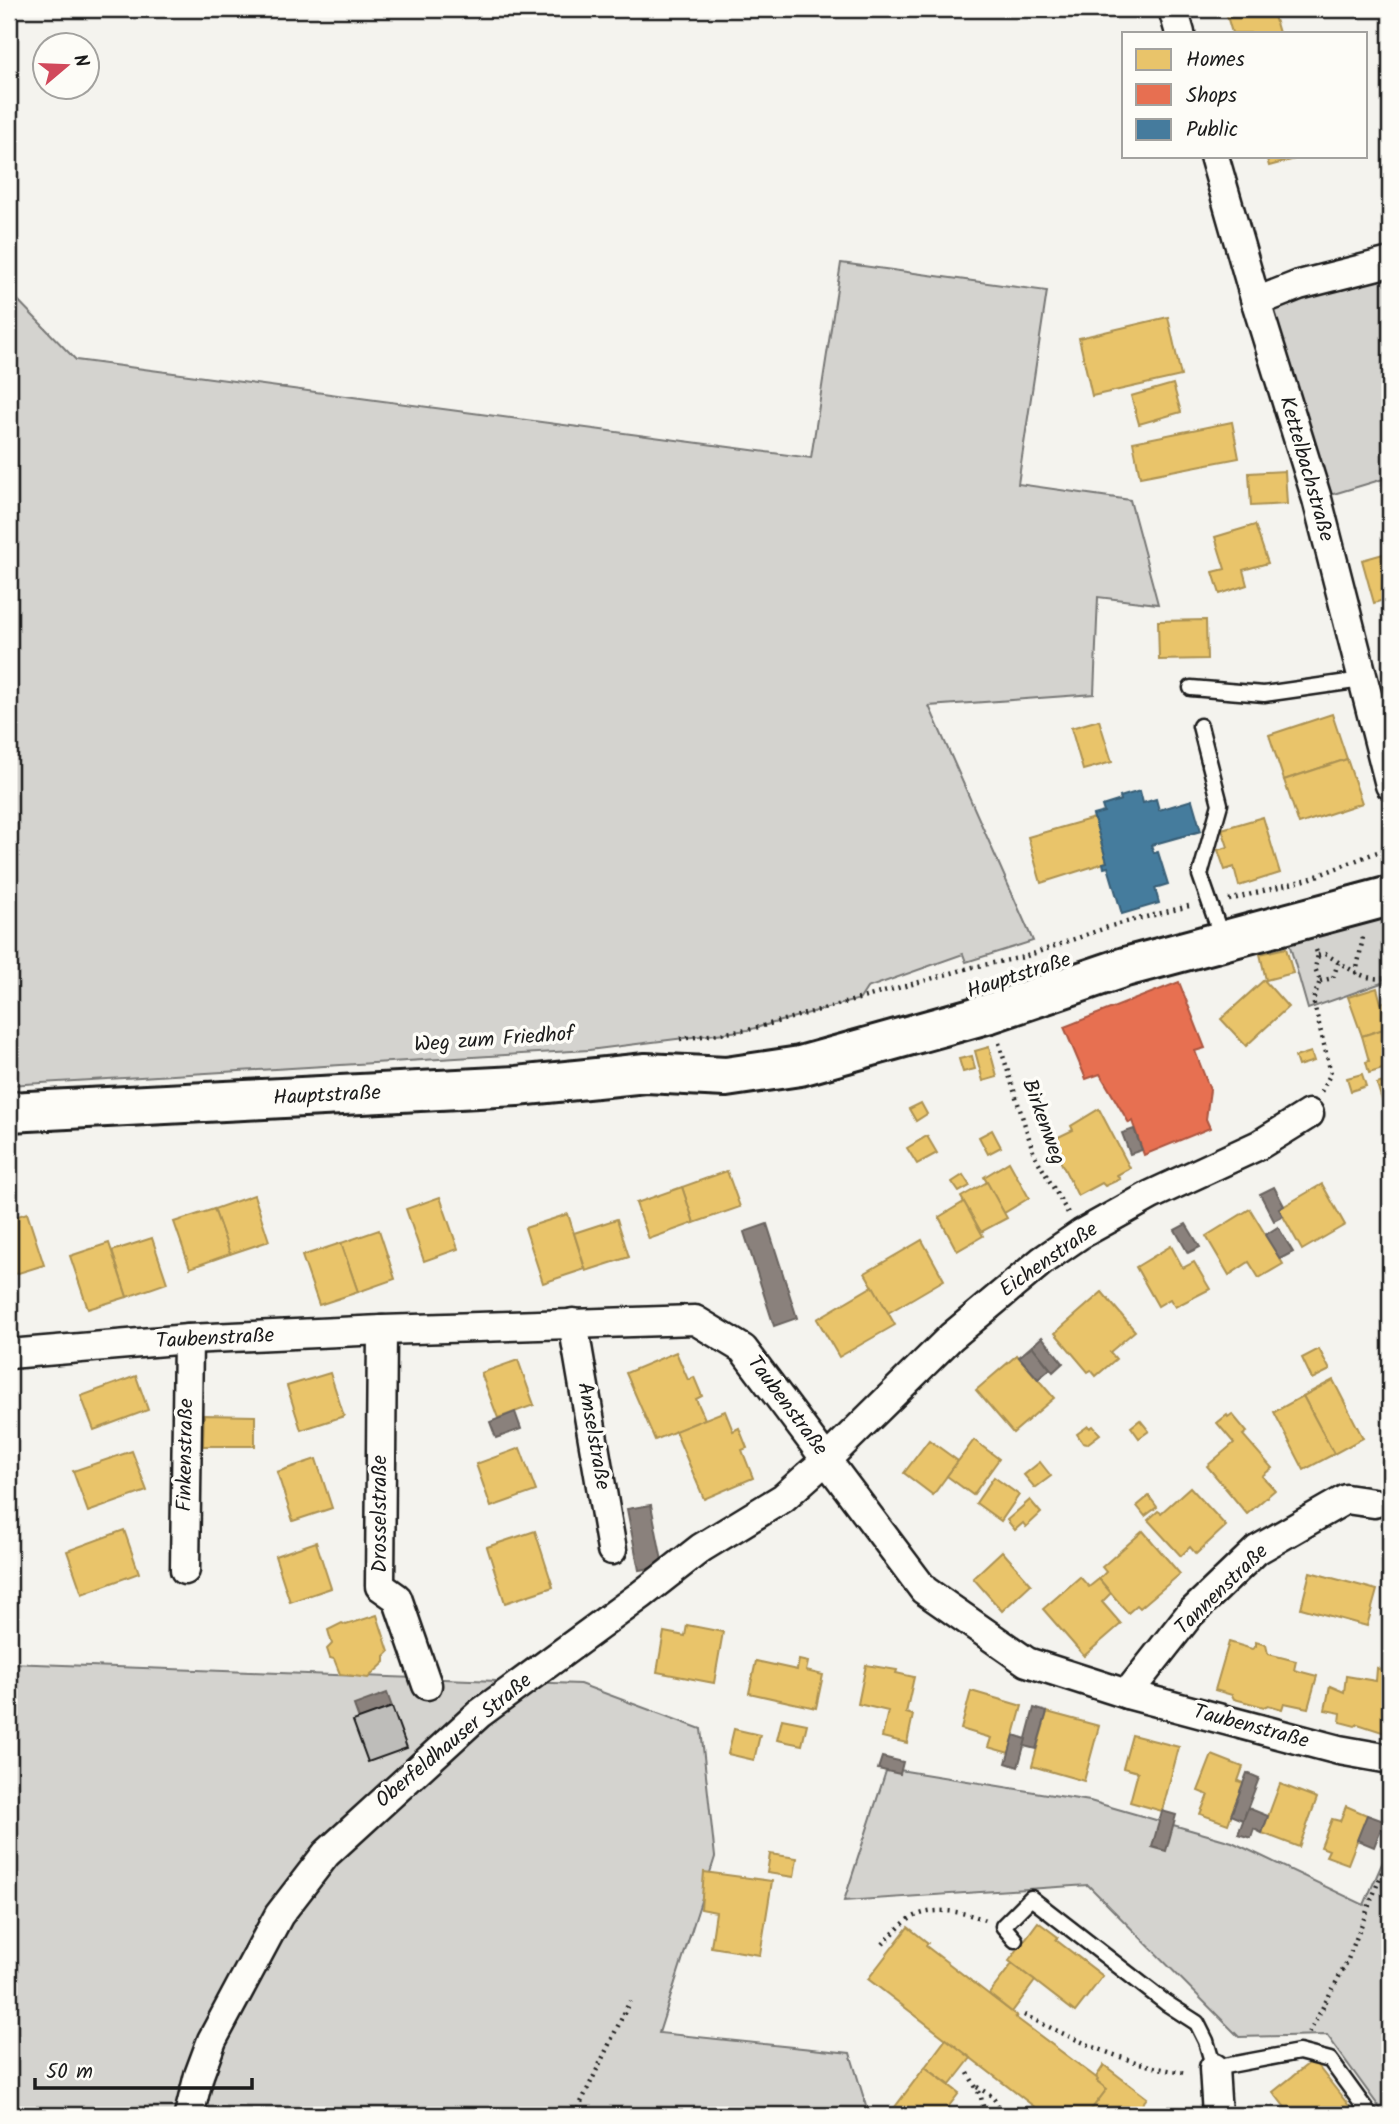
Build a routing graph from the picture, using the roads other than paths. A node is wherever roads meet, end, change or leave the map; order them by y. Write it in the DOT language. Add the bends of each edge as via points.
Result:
graph roads {
  1 [pos="1173,9"];
  2 [pos="1180,32"];
  3 [pos="1215,158"];
  4 [pos="1390,262"];
  5 [pos="1256,302"];
  6 [pos="1362,680"];
  7 [pos="1191,688"];
  8 [pos="1200,726"];
  9 [pos="1390,785"];
  10 [pos="1390,869"];
  11 [pos="1390,896"];
  12 [pos="1216,921"];
  13 [pos="646,1073"];
  14 [pos="9,1112"];
  15 [pos="1309,1114"];
  16 [pos="573,1323"];
  17 [pos="382,1330"];
  18 [pos="188,1339"];
  19 [pos="9,1354"];
  20 [pos="827,1459"];
  21 [pos="1374,1503"];
  22 [pos="612,1550"];
  23 [pos="185,1570"];
  24 [pos="427,1685"];
  25 [pos="1127,1694"];
  26 [pos="1390,1759"];
  27 [pos="1015,1940"];
  28 [pos="1214,2071"];
  29 [pos="189,2115"];
  30 [pos="1217,2115"];
  31 [pos="1370,2115"];
  1 -- 2 [label="street"];
  3 -- 5 [label="street, Kettelbachstraße"];
  4 -- 5 [label="street" via="1299,285"];
  5 -- 6 [label="street, Kettelbachstraße" via="1317,499"];
  6 -- 7 [label="lane" via="1264,694"];
  6 -- 9 [label="street, Kettelbachstraße"];
  8 -- 12 [label="lane" via="1220,804 1200,875"];
  10 -- 12 [label="main road, Hauptstraße"];
  11 -- 12 [label="main road, Hauptstraße" via="1312,937"];
  12 -- 13 [label="main road, Hauptstraße" via="1150,934 848,1028 703,1056"];
  12 -- 13 [label="main road, Hauptstraße" via="1125,967 990,1013 800,1066 726,1077"];
  13 -- 14 [label="main road, Hauptstraße" via="517,1086"];
  15 -- 20 [label="street, Eichenstraße" via="1259,1145 1151,1195 1081,1234 951,1336"];
  16 -- 17 [label="street, Taubenstraße"];
  16 -- 20 [label="street, Taubenstraße" via="695,1320 743,1349"];
  16 -- 22 [label="street, Amselstraße"];
  17 -- 18 [label="street, Taubenstraße"];
  17 -- 24 [label="street, Drosselstraße" via="380,1586 397,1598"];
  18 -- 19 [label="street, Taubenstraße"];
  18 -- 23 [label="street, Finkenstraße"];
  20 -- 25 [label="street, Taubenstraße" via="923,1590 1027,1662"];
  20 -- 29 [label="street, Oberfeldhauser Straße" via="783,1498 701,1548 478,1714 326,1854 279,1915 235,1995 212,2039"];
  21 -- 25 [label="street, Tannenstraße" via="1346,1499 1257,1550 1190,1614"];
  25 -- 26 [label="street, Taubenstraße"];
  27 -- 28 [label="lane" via="1003,1926 1031,1898 1197,2023"];
  28 -- 30 [label="street"];
  28 -- 31 [label="lane" via="1299,2052 1329,2060"];
}
